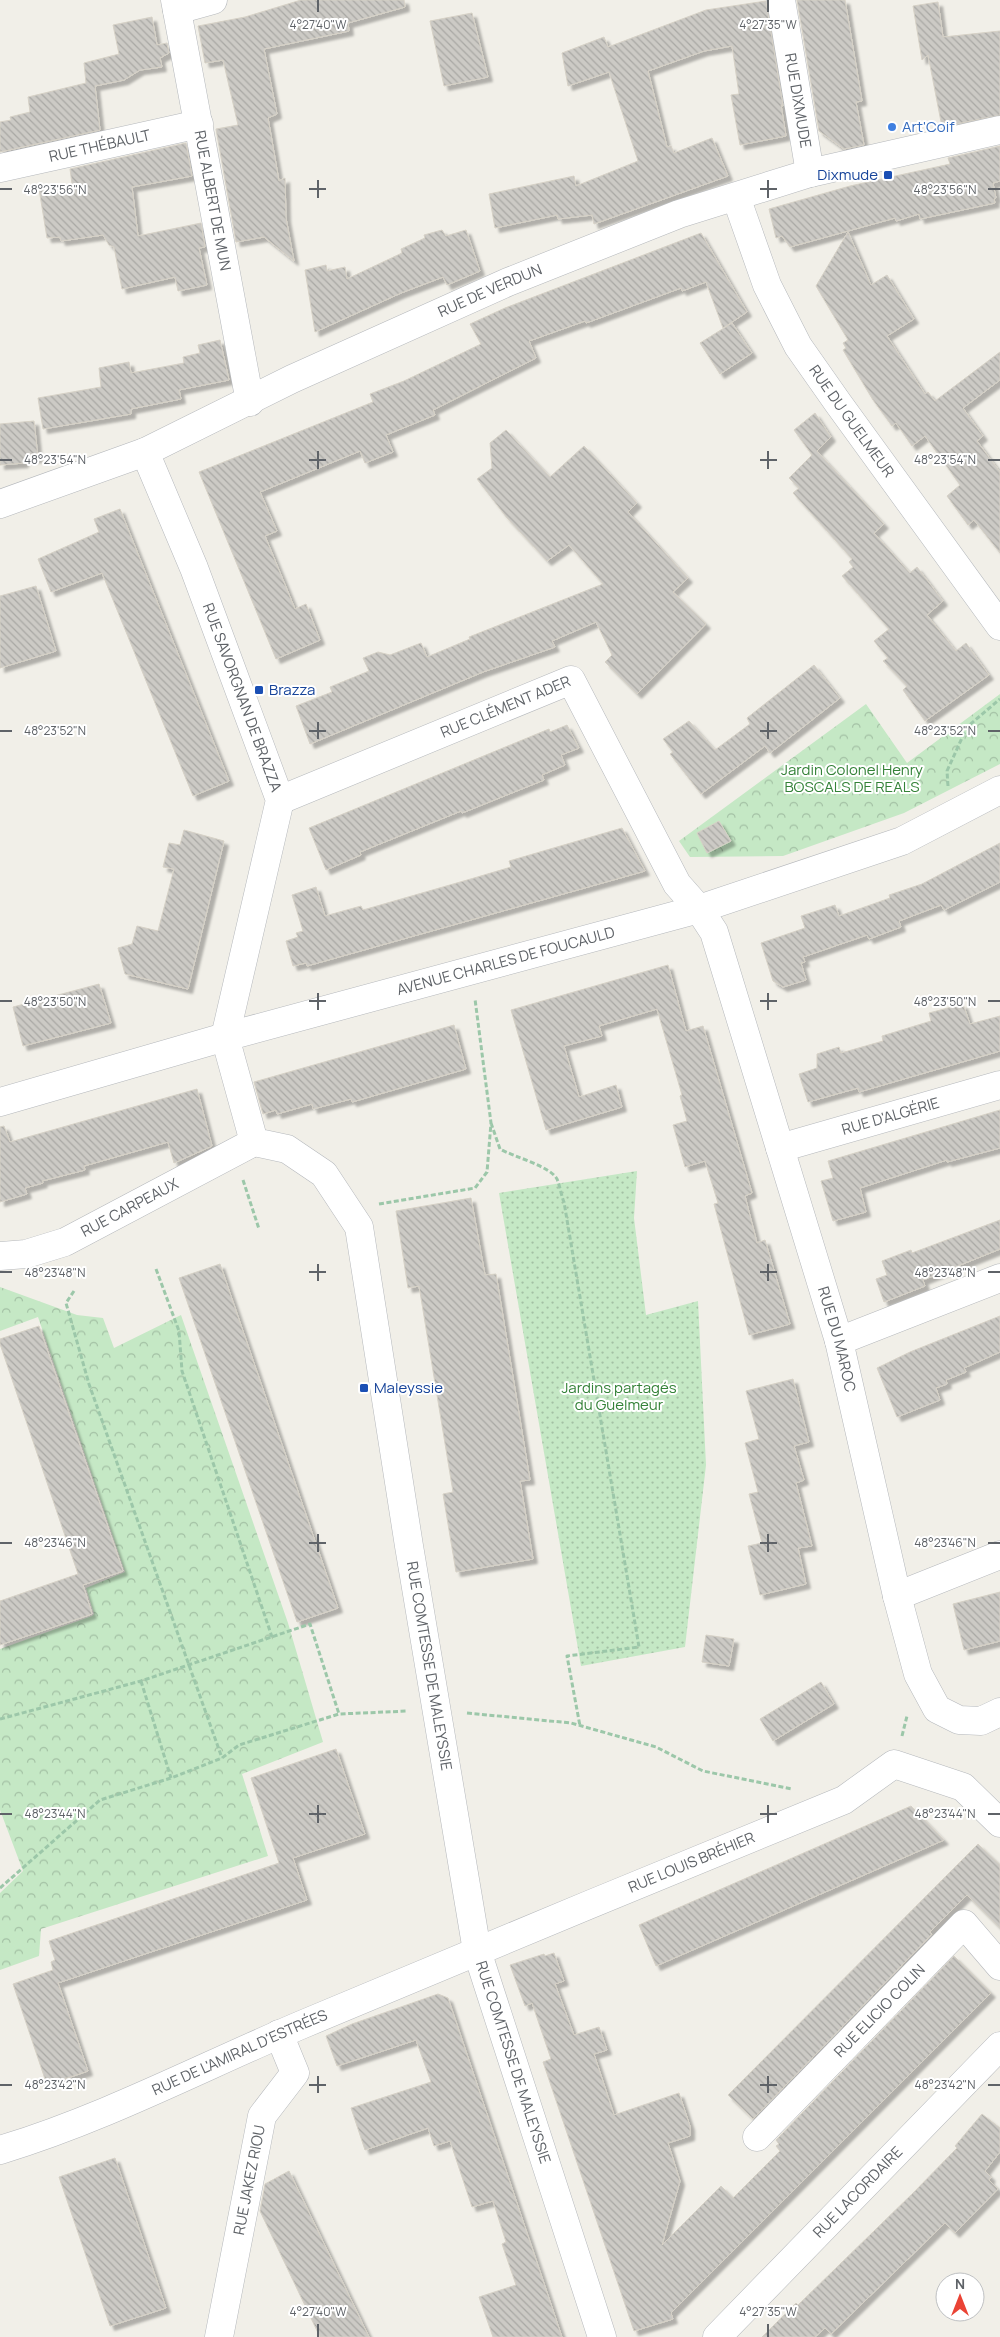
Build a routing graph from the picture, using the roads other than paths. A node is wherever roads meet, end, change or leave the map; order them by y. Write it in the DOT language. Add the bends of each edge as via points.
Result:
graph roads {
  1 [pos="213,0"];
  2 [pos="781,0"];
  3 [pos="176,5"];
  4 [pos="200,124"];
  5 [pos="1000,130"];
  6 [pos="0,168"];
  7 [pos="810,173"];
  8 [pos="736,197"];
  9 [pos="250,402"];
  10 [pos="145,452"];
  11 [pos="0,504"];
  12 [pos="1000,626"];
  13 [pos="1000,790"];
  14 [pos="280,800"];
  15 [pos="699,910"];
  16 [pos="225,1037"];
  17 [pos="1000,1085"];
  18 [pos="0,1102"];
  19 [pos="254,1142"];
  20 [pos="780,1148"];
  21 [pos="0,1256"];
  22 [pos="1000,1278"];
  23 [pos="839,1341"];
  24 [pos="1000,1555"];
  25 [pos="897,1596"];
  26 [pos="1000,1712"];
  27 [pos="1000,1823"];
  28 [pos="477,1950"];
  29 [pos="1000,1966"];
  30 [pos="279,2034"];
  31 [pos="1000,2046"];
  32 [pos="757,2137"];
  33 [pos="0,2150"];
  34 [pos="219,2337"];
  35 [pos="602,2337"];
  36 [pos="717,2337"];
  1 -- 3 [label="street"];
  2 -- 7 [label="street, RUE DIXMUDE"];
  3 -- 4 [label="street, RUE ALBERT DE MUN"];
  4 -- 6 [label="street, RUE THÉBAULT"];
  4 -- 9 [label="street, RUE ALBERT DE MUN"];
  5 -- 7 [label="street, RUE DE VERDUN"];
  7 -- 8 [label="street, RUE DE VERDUN"];
  8 -- 9 [label="street, RUE DE VERDUN" via="679,214 508,282 292,379"];
  8 -- 12 [label="street, RUE DU GUELMEUR" via="767,285 798,346"];
  9 -- 10 [label="street, RUE DE VERDUN"];
  10 -- 11 [label="street, RUE DE VERDUN"];
  10 -- 14 [label="street, RUE SAVORGNAN DE BRAZZA" via="194,568"];
  13 -- 15 [label="street, AVENUE CHARLES DE FOUCAULD" via="902,841"];
  14 -- 15 [label="street, RUE CLÉMENT ADER" via="571,680 677,884"];
  14 -- 16 [label="street, RUE SAVORGNAN DE BRAZZA"];
  15 -- 16 [label="street, AVENUE CHARLES DE FOUCAULD"];
  15 -- 20 [label="street, RUE DU MAROC" via="714,932"];
  16 -- 18 [label="street, AVENUE CHARLES DE FOUCAULD"];
  16 -- 19 [label="street"];
  17 -- 20 [label="street, RUE D'ALGÉRIE"];
  19 -- 21 [label="street, RUE CARPEAUX" via="65,1242 26,1254"];
  19 -- 28 [label="street, RUE COMTESSE DE MALEYSSIE" via="287,1149 324,1174 359,1227"];
  20 -- 23 [label="street, RUE DU MAROC"];
  22 -- 23 [label="street"];
  23 -- 25 [label="street, RUE DU MAROC"];
  24 -- 25 [label="street"];
  25 -- 26 [label="street, RUE DU MAROC" via="918,1674 937,1709 959,1720 981,1722"];
  27 -- 28 [label="street, RUE LOUIS BRÉHIER" via="964,1787 894,1764 844,1800"];
  28 -- 30 [label="street, RUE DE L'AMIRAL D'ESTRÉES"];
  28 -- 35 [label="street, RUE COMTESSE DE MALEYSSIE"];
  29 -- 32 [label="street, RUE ELICIO COLIN" via="964,1924"];
  30 -- 33 [label="street, RUE DE L'AMIRAL D'ESTRÉES" via="132,2101"];
  30 -- 34 [label="street, RUE JAKEZ RIOU" via="295,2073 262,2116"];
  31 -- 36 [label="street, RUE LACORDAIRE"];
}
